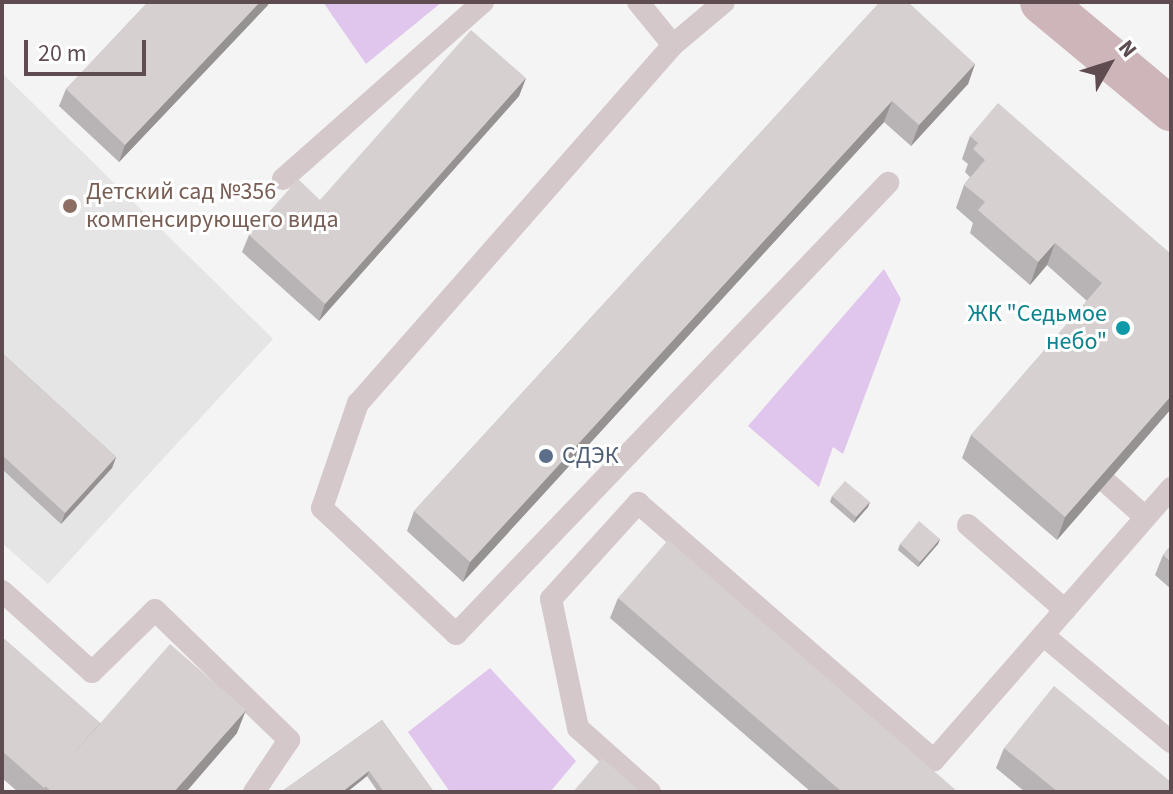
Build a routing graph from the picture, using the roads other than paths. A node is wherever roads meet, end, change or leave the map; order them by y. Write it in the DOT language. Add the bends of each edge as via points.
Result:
graph roads {
  1 [pos="483,2"];
  2 [pos="638,2"];
  3 [pos="724,2"];
  4 [pos="1042,2"];
  5 [pos="673,45"];
  6 [pos="1171,109"];
  7 [pos="283,179"];
  8 [pos="888,183"];
  9 [pos="1107,483"];
  10 [pos="1171,488"];
  11 [pos="1145,517"];
  12 [pos="968,525"];
  13 [pos="2,591"];
  14 [pos="1065,610"];
  15 [pos="1043,635"];
  16 [pos="1171,742"];
  17 [pos="254,792"];
  18 [pos="650,792"];
  1 -- 7 [label="lane"];
  2 -- 5 [label="lane"];
  3 -- 5 [label="lane"];
  4 -- 6 [label="main road"];
  5 -- 8 [label="lane" via="358,403 322,508 456,634"];
  9 -- 11 [label="lane"];
  10 -- 11 [label="lane"];
  11 -- 14 [label="lane"];
  12 -- 14 [label="lane"];
  13 -- 17 [label="lane" via="92,672 155,610 289,740"];
  14 -- 15 [label="lane"];
  15 -- 16 [label="lane"];
  15 -- 18 [label="lane" via="934,760 638,503 551,599 578,728"];
}
